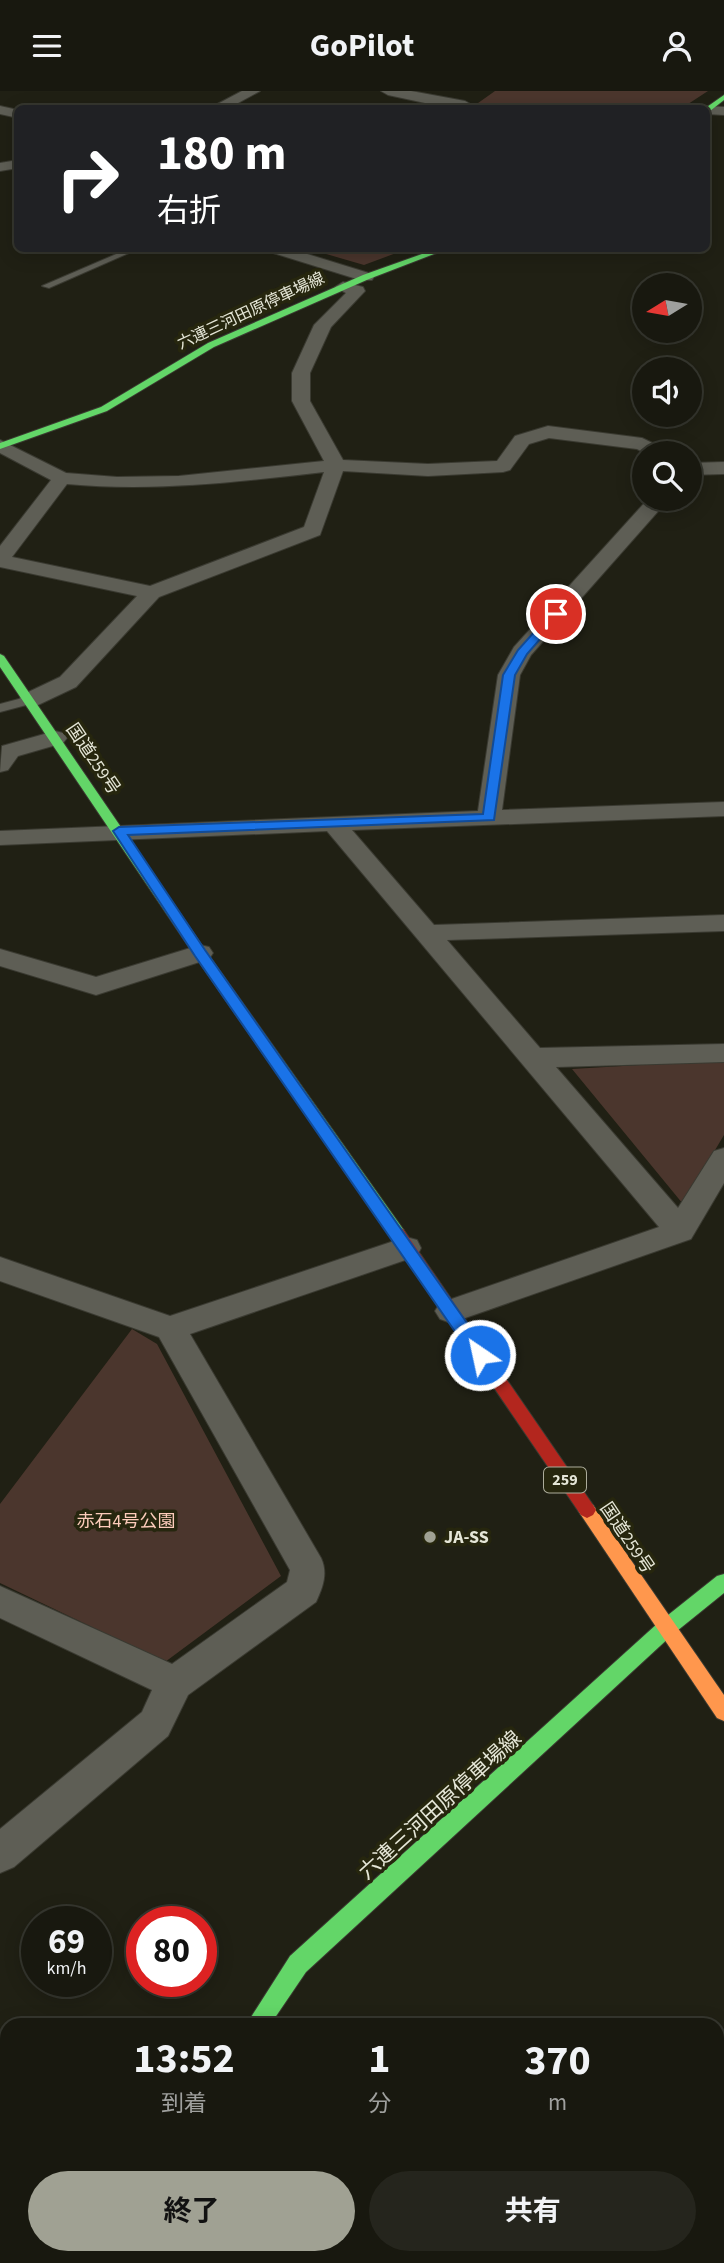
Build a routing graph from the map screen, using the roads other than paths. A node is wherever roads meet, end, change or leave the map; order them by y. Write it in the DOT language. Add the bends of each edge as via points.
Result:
graph roads {
  1 [pos="253,91"];
  2 [pos="388,91"];
  3 [pos="223,105"];
  4 [pos="465,105"];
  5 [pos="127,252"];
  6 [pos="286,252"];
  7 [pos="435,252"];
  8 [pos="366,277"];
  9 [pos="46,286"];
  10 [pos="343,287"];
  11 [pos="0,426"];
  12 [pos="25,437"];
  13 [pos="632,443"];
  14 [pos="0,446"];
  15 [pos="337,465"];
  16 [pos="724,468"];
  17 [pos="702,469"];
  18 [pos="62,478"];
  19 [pos="648,511"];
  20 [pos="0,561"];
  21 [pos="152,593"];
  22 [pos="0,658"];
  23 [pos="30,700"];
  24 [pos="0,708"];
  25 [pos="55,738"];
  26 [pos="0,765"];
  27 [pos="724,809"];
  28 [pos="489,817"];
  29 [pos="333,823"];
  30 [pos="119,831"];
  31 [pos="0,838"];
  32 [pos="724,923"];
  33 [pos="427,933"];
  34 [pos="200,953"];
  35 [pos="0,957"];
  36 [pos="724,1053"];
  37 [pos="532,1058"];
  38 [pos="724,1158"];
  39 [pos="680,1231"];
  40 [pos="406,1248"];
  41 [pos="0,1269"];
  42 [pos="451,1311"];
  43 [pos="170,1328"];
  44 [pos="724,1582"];
  45 [pos="0,1601"];
  46 [pos="665,1629"];
  47 [pos="174,1683"];
  48 [pos="724,1712"];
  49 [pos="0,1854"];
  50 [pos="262,2018"];
  1 -- 3 [label="street"];
  2 -- 4 [label="street"];
  5 -- 9 [label="lane"];
  6 -- 8 [label="street"];
  7 -- 8 [label="main road, 六連三河田原停車場線"];
  8 -- 10 [label="main road, 六連三河田原停車場線"];
  10 -- 12 [label="main road, 六連三河田原停車場線" via="211,345 104,409"];
  10 -- 15 [label="street" via="356,291 323,325 301,373 302,401"];
  11 -- 12 [label="street"];
  12 -- 14 [label="main road, 六連三河田原停車場線"];
  13 -- 15 [label="street" via="548,432 522,440 503,466 428,470"];
  14 -- 18 [label="street"];
  15 -- 18 [label="street" via="179,482"];
  15 -- 21 [label="street" via="313,531"];
  16 -- 17 [label="street"];
  18 -- 20 [label="street"];
  19 -- 28 [label="street" via="522,652 509,675"];
  20 -- 21 [label="street"];
  21 -- 23 [label="street" via="68,682"];
  22 -- 23 [label="main road, 国道259号 / 259"];
  23 -- 24 [label="lane"];
  23 -- 25 [label="main road, 国道259号 / 259"];
  25 -- 26 [label="street" via="10,751"];
  25 -- 30 [label="main road, 国道259号 / 259"];
  27 -- 28 [label="street"];
  28 -- 29 [label="street"];
  29 -- 30 [label="street"];
  29 -- 33 [label="street"];
  30 -- 31 [label="street"];
  30 -- 34 [label="main road, 国道259号 / 259"];
  32 -- 33 [label="street"];
  33 -- 37 [label="street"];
  34 -- 35 [label="street" via="96,986"];
  34 -- 40 [label="main road, 国道259号 / 259"];
  36 -- 37 [label="street"];
  37 -- 39 [label="street"];
  38 -- 39 [label="street"];
  39 -- 42 [label="street"];
  40 -- 42 [label="main road, 国道259号 / 259"];
  40 -- 43 [label="street"];
  41 -- 43 [label="street"];
  42 -- 46 [label="main road, 国道259号 / 259"];
  43 -- 47 [label="street" via="308,1569 303,1591"];
  44 -- 46 [label="main road, 六連三河田原停車場線"];
  45 -- 47 [label="street"];
  46 -- 48 [label="main road, 国道259号 / 259"];
  46 -- 50 [label="main road, 六連三河田原停車場線" via="298,1964"];
  47 -- 49 [label="street" via="155,1724"];
}
